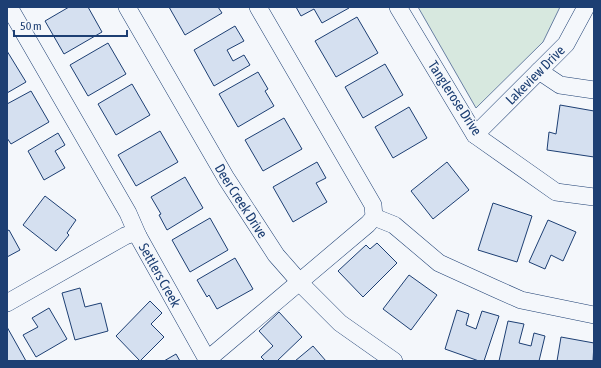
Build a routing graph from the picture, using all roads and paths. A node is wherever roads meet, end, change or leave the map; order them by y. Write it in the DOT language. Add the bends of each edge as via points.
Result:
graph roads {
  1 [pos="9,7"];
  2 [pos="127,7"];
  3 [pos="258,7"];
  4 [pos="398,7"];
  5 [pos="586,7"];
  6 [pos="539,71"];
  7 [pos="594,90"];
  8 [pos="475,135"];
  9 [pos="594,197"];
  10 [pos="374,217"];
  11 [pos="138,236"];
  12 [pos="300,283"];
  13 [pos="7,304"];
  14 [pos="594,315"];
  15 [pos="208,360"];
  16 [pos="394,361"];
  1 -- 11 [label="street" via="128,213"];
  2 -- 12 [label="street, Deer Creek Drive" via="250,216 276,255"];
  3 -- 10 [label="street" via="372,205"];
  4 -- 8 [label="street, Tanglerose Drive"];
  5 -- 6 [label="street, Lakeview Drive" via="566,44"];
  6 -- 7 [label="street" via="560,85"];
  6 -- 8 [label="street, Lakeview Drive"];
  8 -- 9 [label="street, Tanglerose Drive" via="556,192"];
  10 -- 12 [label="street"];
  10 -- 14 [label="street" via="394,225 439,263 494,288 521,300"];
  11 -- 13 [label="street, Settlers Creek" via="133,233 125,236"];
  11 -- 15 [label="street, Settlers Creek"];
  12 -- 15 [label="street"];
  12 -- 16 [label="street, Deer Creek Drive" via="340,323"];
}
